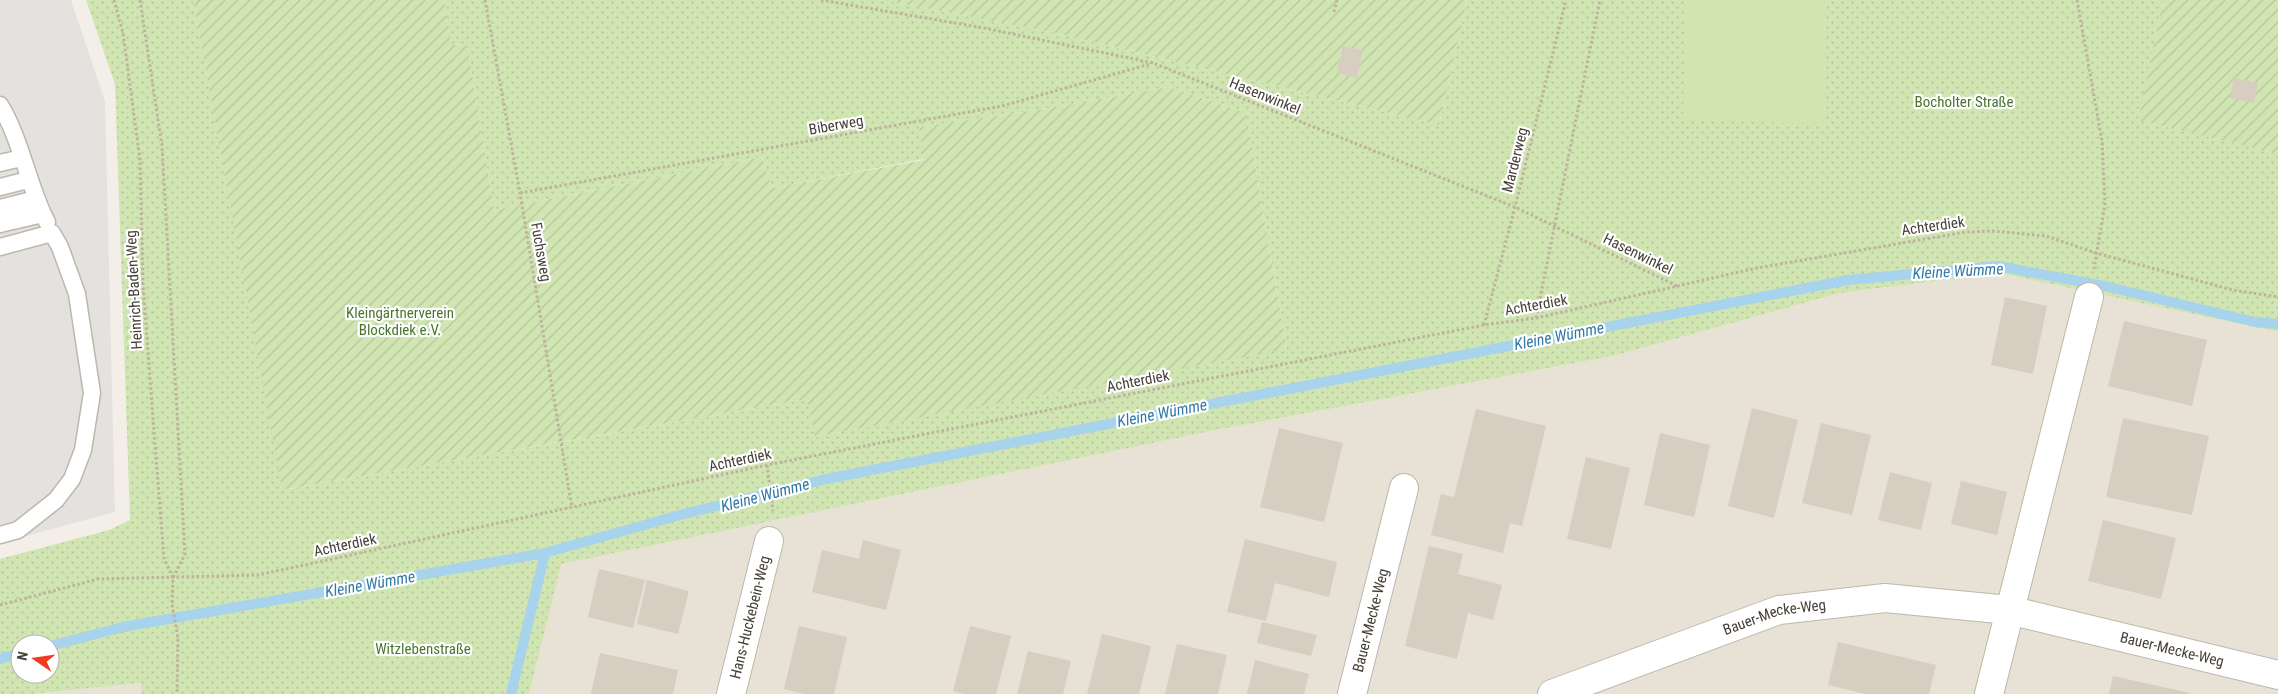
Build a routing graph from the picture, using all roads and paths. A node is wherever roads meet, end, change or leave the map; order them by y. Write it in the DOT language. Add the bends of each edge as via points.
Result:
graph roads {
  1 [pos="114,0"];
  2 [pos="140,0"];
  3 [pos="485,0"];
  4 [pos="821,0"];
  5 [pos="1337,0"];
  6 [pos="1566,0"];
  7 [pos="1600,0"];
  8 [pos="2077,0"];
  9 [pos="1334,12"];
  10 [pos="1153,63"];
  11 [pos="1,109"];
  12 [pos="7,137"];
  13 [pos="22,158"];
  14 [pos="0,163"];
  15 [pos="28,180"];
  16 [pos="0,187"];
  17 [pos="520,193"];
  18 [pos="36,199"];
  19 [pos="1515,207"];
  20 [pos="0,208"];
  21 [pos="43,214"];
  22 [pos="0,224"];
  23 [pos="1555,226"];
  24 [pos="52,233"];
  25 [pos="0,247"];
  26 [pos="2096,252"];
  27 [pos="2094,267"];
  28 [pos="1677,286"];
  29 [pos="2089,297"];
  30 [pos="2278,297"];
  31 [pos="1536,318"];
  32 [pos="1484,325"];
  33 [pos="767,465"];
  34 [pos="1404,488"];
  35 [pos="774,507"];
  36 [pos="572,508"];
  37 [pos="0,535"];
  38 [pos="769,541"];
  39 [pos="173,578"];
  40 [pos="0,605"];
  41 [pos="2009,610"];
  42 [pos="2278,676"];
  43 [pos="177,694"];
  44 [pos="731,694"];
  45 [pos="1352,694"];
  46 [pos="1552,694"];
  47 [pos="1989,694"];
  1 -- 39 [label="path, Heinrich-Baden-Weg" via="123,33 140,160 143,284 154,441 164,558"];
  2 -- 39 [label="path" via="162,146 171,288 185,554"];
  3 -- 17 [label="path, Fuchsweg"];
  4 -- 10 [label="path, Hasenwinkel" via="984,28"];
  5 -- 9 [label="path"];
  6 -- 19 [label="path, Marderweg"];
  7 -- 23 [label="path"];
  8 -- 26 [label="path" via="2102,141 2105,204"];
  10 -- 17 [label="path, Biberweg" via="1002,106"];
  10 -- 19 [label="path, Hasenwinkel"];
  11 -- 12 [label="lane"];
  12 -- 13 [label="lane"];
  13 -- 14 [label="lane"];
  13 -- 15 [label="lane"];
  15 -- 16 [label="lane"];
  15 -- 18 [label="lane"];
  17 -- 36 [label="path, Fuchsweg"];
  18 -- 20 [label="lane"];
  18 -- 21 [label="lane"];
  19 -- 23 [label="path, Hasenwinkel"];
  19 -- 32 [label="path, Marderweg"];
  21 -- 22 [label="lane"];
  21 -- 24 [label="lane"];
  23 -- 28 [label="path, Hasenwinkel"];
  23 -- 31 [label="path"];
  24 -- 25 [label="lane"];
  24 -- 37 [label="lane" via="77,294 91,383 83,450 72,479 56,500 18,530"];
  26 -- 27 [label="path"];
  26 -- 28 [label="path, Achterdiek" via="2046,236 1966,232 1757,268"];
  26 -- 30 [label="path, Achterdiek" via="2233,290"];
  28 -- 31 [label="path, Achterdiek"];
  29 -- 41 [label="street"];
  31 -- 32 [label="path, Achterdiek"];
  32 -- 33 [label="path, Achterdiek"];
  33 -- 35 [label="path"];
  33 -- 36 [label="path, Achterdiek"];
  34 -- 45 [label="street, Bauer-Mecke-Weg"];
  36 -- 39 [label="path, Achterdiek" via="258,575"];
  38 -- 44 [label="street, Hans-Huckebein-Weg"];
  39 -- 40 [label="path, Achterdiek" via="98,580"];
  39 -- 43 [label="path" via="172,604 178,638"];
  41 -- 42 [label="street, Bauer-Mecke-Weg"];
  41 -- 46 [label="street, Bauer-Mecke-Weg" via="1885,598 1779,610"];
  41 -- 47 [label="street"];
}
